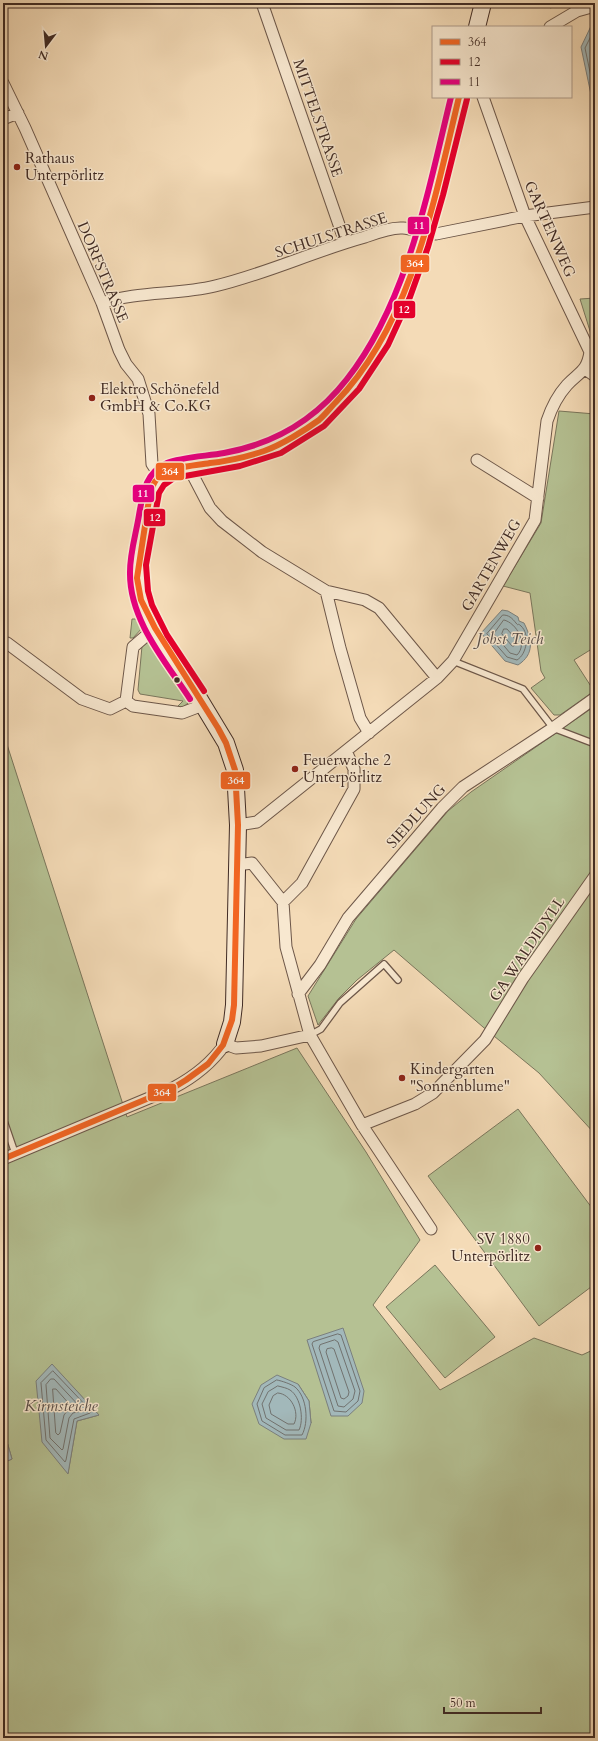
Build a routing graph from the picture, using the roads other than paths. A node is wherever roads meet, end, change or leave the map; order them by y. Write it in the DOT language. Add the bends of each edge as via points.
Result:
graph roads {
  1 [pos="262,3"];
  2 [pos="483,3"];
  3 [pos="595,6"];
  4 [pos="476,26"];
  5 [pos="552,26"];
  6 [pos="3,83"];
  7 [pos="459,98"];
  8 [pos="483,98"];
  9 [pos="18,113"];
  10 [pos="3,119"];
  11 [pos="595,207"];
  12 [pos="525,216"];
  13 [pos="424,234"];
  14 [pos="345,242"];
  15 [pos="102,304"];
  16 [pos="585,370"];
  17 [pos="595,376"];
  18 [pos="477,460"];
  19 [pos="188,466"];
  20 [pos="160,476"];
  21 [pos="538,498"];
  22 [pos="326,591"];
  23 [pos="155,628"];
  24 [pos="7,643"];
  25 [pos="453,661"];
  26 [pos="184,674"];
  27 [pos="437,678"];
  28 [pos="595,698"];
  29 [pos="200,700"];
  30 [pos="126,701"];
  31 [pos="553,728"];
  32 [pos="369,733"];
  33 [pos="595,744"];
  34 [pos="346,751"];
  35 [pos="238,825"];
  36 [pos="237,864"];
  37 [pos="595,876"];
  38 [pos="283,902"];
  39 [pos="398,980"];
  40 [pos="298,994"];
  41 [pos="310,1035"];
  42 [pos="225,1044"];
  43 [pos="3,1118"];
  44 [pos="362,1126"];
  45 [pos="15,1153"];
  46 [pos="3,1159"];
  47 [pos="431,1229"];
  1 -- 14 [label="street, MITTELSTRASSE"];
  2 -- 4 [label="street"];
  3 -- 5 [label="street" via="577,11"];
  6 -- 9 [label="street, DORFSTRASSE"];
  7 -- 13 [label="street"];
  8 -- 12 [label="street, GARTENWEG"];
  9 -- 10 [label="street"];
  9 -- 15 [label="street, DORFSTRASSE"];
  11 -- 12 [label="street, SCHULSTRASSE"];
  12 -- 13 [label="street, SCHULSTRASSE" via="472,228"];
  12 -- 16 [label="street, GARTENWEG" via="590,352"];
  13 -- 14 [label="street, SCHULSTRASSE" via="403,228"];
  13 -- 19 [label="street" via="389,327 374,355 349,389 315,423 278,445 254,455"];
  14 -- 15 [label="street, SCHULSTRASSE" via="279,268 215,286 177,293 141,294"];
  15 -- 20 [label="street, DORFSTRASSE" via="119,350 138,379 149,414 152,464"];
  16 -- 17 [label="street"];
  16 -- 21 [label="street, GARTENWEG" via="566,386 551,409 547,421"];
  18 -- 21 [label="street"];
  19 -- 20 [label="street"];
  19 -- 22 [label="street" via="210,508 222,521 262,552"];
  20 -- 23 [label="street" via="154,482 150,493 138,578 141,600"];
  21 -- 25 [label="street, GARTENWEG" via="535,520"];
  22 -- 27 [label="street" via="365,600 379,608"];
  22 -- 32 [label="street" via="360,718"];
  23 -- 26 [label="street"];
  23 -- 30 [label="street" via="133,648"];
  24 -- 30 [label="street" via="82,699 110,709"];
  25 -- 27 [label="street, GARTENWEG"];
  25 -- 31 [label="lane" via="523,689"];
  26 -- 29 [label="street"];
  27 -- 32 [label="street, GARTENWEG"];
  28 -- 31 [label="street, SIEDLUNG"];
  29 -- 30 [label="street" via="182,713 134,706"];
  29 -- 35 [label="street" via="218,728 231,756"];
  31 -- 33 [label="lane"];
  31 -- 40 [label="street, SIEDLUNG" via="464,787 442,808 348,918 320,965"];
  32 -- 34 [label="street, GARTENWEG"];
  34 -- 35 [label="street, GARTENWEG" via="257,822"];
  34 -- 38 [label="street" via="354,769 354,789 302,884"];
  35 -- 36 [label="street"];
  36 -- 38 [label="street" via="252,863"];
  36 -- 42 [label="street" via="234,1005"];
  37 -- 44 [label="street, GA WALDIDYLL" via="524,978 485,1040 433,1093 415,1104"];
  38 -- 40 [label="street" via="286,947"];
  39 -- 41 [label="lane" via="384,964 340,1003 322,1029"];
  40 -- 41 [label="street"];
  41 -- 42 [label="street" via="261,1046 236,1048"];
  41 -- 44 [label="street"];
  42 -- 45 [label="street" via="207,1066 173,1088"];
  43 -- 45 [label="lane"];
  44 -- 47 [label="street"];
  45 -- 46 [label="street"];
}
